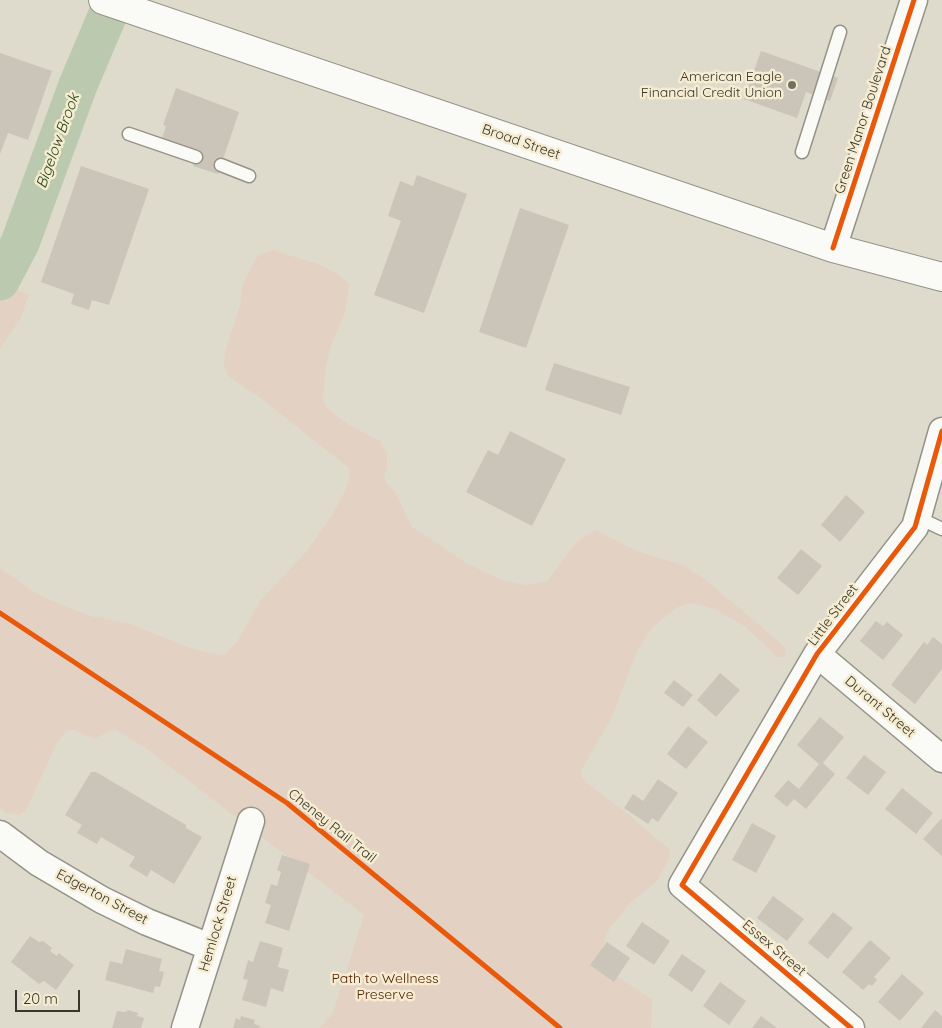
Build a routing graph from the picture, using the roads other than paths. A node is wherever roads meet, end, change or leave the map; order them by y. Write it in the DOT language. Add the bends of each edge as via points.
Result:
graph roads {
  1 [pos="914,0"];
  2 [pos="114,4"];
  3 [pos="840,32"];
  4 [pos="129,134"];
  5 [pos="802,152"];
  6 [pos="196,157"];
  7 [pos="221,165"];
  8 [pos="248,176"];
  9 [pos="834,248"];
  10 [pos="942,277"];
  11 [pos="942,431"];
  12 [pos="917,517"];
  13 [pos="942,529"];
  14 [pos="817,654"];
  15 [pos="942,760"];
  16 [pos="251,821"];
  17 [pos="0,834"];
  18 [pos="682,886"];
  19 [pos="210,947"];
  20 [pos="185,1028"];
  21 [pos="851,1028"];
  1 -- 9 [label="street, Green Manor Boulevard"];
  2 -- 9 [label="main road, Broad Street"];
  3 -- 5 [label="lane"];
  4 -- 6 [label="lane"];
  7 -- 8 [label="lane"];
  9 -- 10 [label="main road, Broad Street"];
  11 -- 12 [label="street, Little Street"];
  12 -- 13 [label="lane"];
  12 -- 14 [label="street, Little Street" via="915,527"];
  14 -- 15 [label="street, Durant Street"];
  14 -- 18 [label="street, Little Street"];
  16 -- 19 [label="street, Hemlock Street"];
  17 -- 19 [label="street, Edgerton Street" via="39,863 102,900"];
  18 -- 21 [label="street, Essex Street"];
  19 -- 20 [label="street, Hemlock Street"];
}
